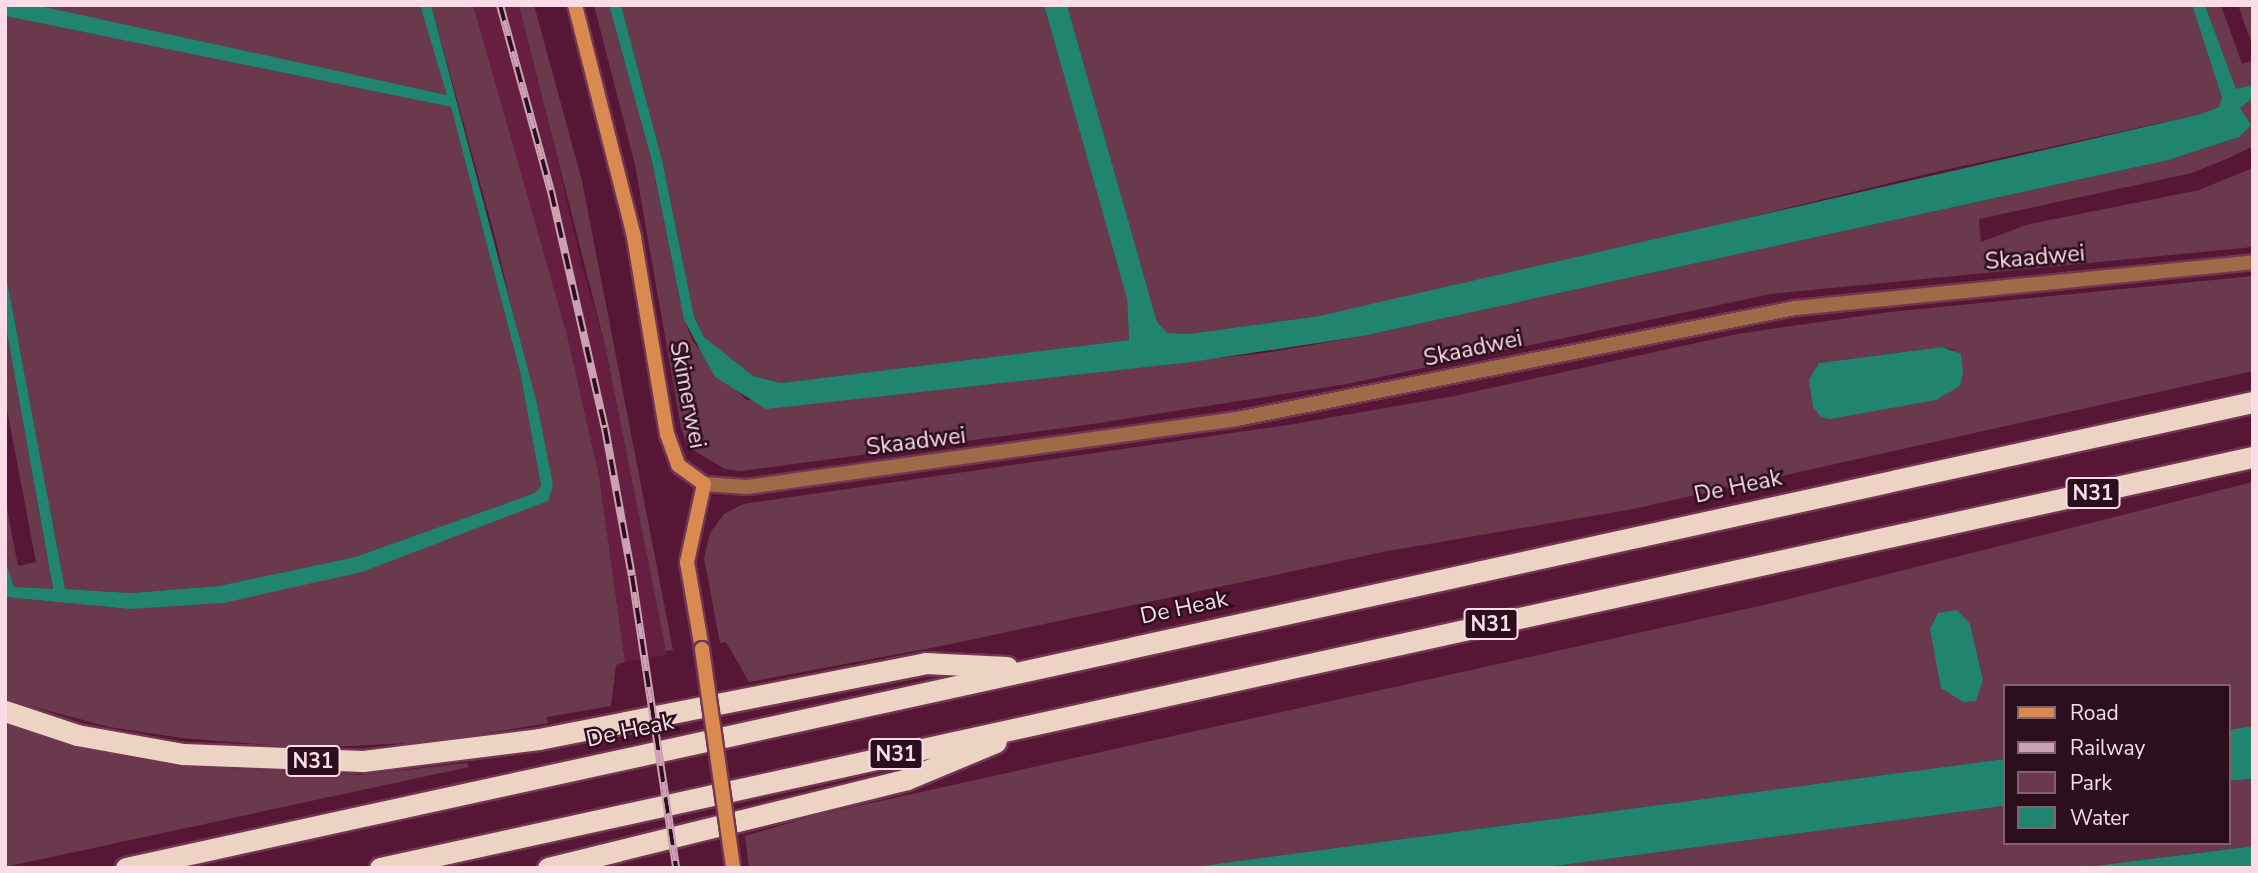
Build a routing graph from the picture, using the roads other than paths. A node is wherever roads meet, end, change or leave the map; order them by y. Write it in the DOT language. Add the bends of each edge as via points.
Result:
graph roads {
  1 [pos="575,5"];
  2 [pos="2253,262"];
  3 [pos="2253,402"];
  4 [pos="2253,457"];
  5 [pos="704,484"];
  6 [pos="1035,668"];
  7 [pos="5,711"];
  8 [pos="1049,720"];
  9 [pos="127,868"];
  10 [pos="380,868"];
  11 [pos="548,868"];
  12 [pos="733,868"];
  1 -- 5 [label="street, Skimerwei" via="634,237 667,434 678,465"];
  2 -- 5 [label="street, Skaadwei" via="1795,308 1237,419 747,487"];
  3 -- 6 [label="highway, De Heak / N31"];
  4 -- 8 [label="highway, N31"];
  5 -- 12 [label="street, bridge" via="687,562"];
  6 -- 7 [label="highway, N31" via="925,663 540,739 363,761 183,754 77,735"];
  6 -- 9 [label="highway, De Heak / N31"];
  8 -- 10 [label="highway, N31"];
  8 -- 11 [label="highway, N31" via="907,779"];
}
